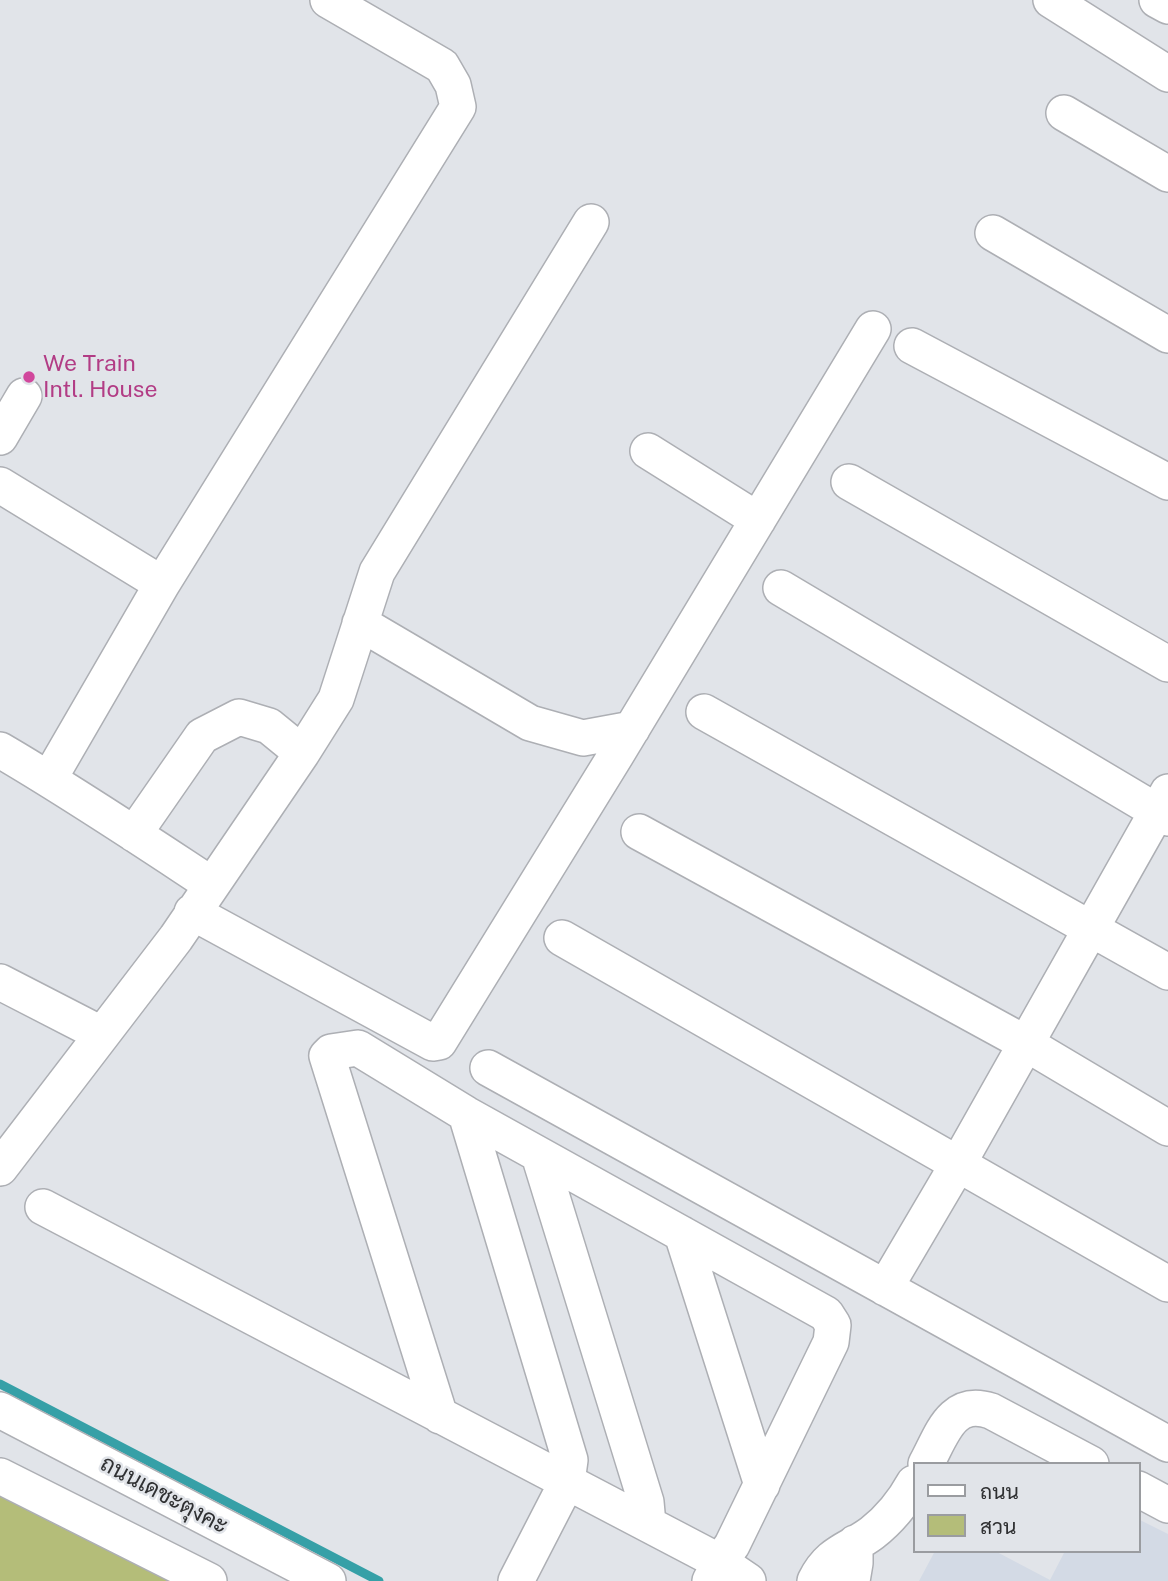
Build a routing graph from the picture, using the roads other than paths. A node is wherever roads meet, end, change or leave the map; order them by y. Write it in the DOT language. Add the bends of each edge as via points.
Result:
graph roads {
  1 [pos="328,0"];
  2 [pos="1157,0"];
  3 [pos="1067,4"];
  4 [pos="1168,6"];
  5 [pos="1168,74"];
  6 [pos="1063,113"];
  7 [pos="1168,174"];
  8 [pos="591,222"];
  9 [pos="993,233"];
  10 [pos="873,330"];
  11 [pos="1168,335"];
  12 [pos="912,346"];
  13 [pos="24,396"];
  14 [pos="0,437"];
  15 [pos="648,451"];
  16 [pos="849,482"];
  17 [pos="1168,482"];
  18 [pos="0,485"];
  19 [pos="758,520"];
  20 [pos="162,584"];
  21 [pos="781,588"];
  22 [pos="360,623"];
  23 [pos="1168,664"];
  24 [pos="704,712"];
  25 [pos="632,729"];
  26 [pos="0,750"];
  27 [pos="302,753"];
  28 [pos="49,779"];
  29 [pos="1164,807"];
  30 [pos="639,832"];
  31 [pos="134,834"];
  32 [pos="212,885"];
  33 [pos="192,912"];
  34 [pos="1091,928"];
  35 [pos="562,938"];
  36 [pos="1168,972"];
  37 [pos="0,982"];
  38 [pos="102,1034"];
  39 [pos="1025,1043"];
  40 [pos="488,1068"];
  41 [pos="466,1114"];
  42 [pos="1168,1128"];
  43 [pos="539,1155"];
  44 [pos="958,1164"];
  45 [pos="0,1168"];
  46 [pos="43,1207"];
  47 [pos="682,1234"];
  48 [pos="1168,1284"];
  49 [pos="885,1288"];
  50 [pos="0,1410"];
  51 [pos="440,1416"];
  52 [pos="1168,1444"];
  53 [pos="928,1462"];
  54 [pos="1087,1462"];
  55 [pos="0,1476"];
  56 [pos="567,1482"];
  57 [pos="762,1485"];
  58 [pos="912,1489"];
  59 [pos="1140,1490"];
  60 [pos="1168,1505"];
  61 [pos="648,1524"];
  62 [pos="855,1543"];
  63 [pos="715,1571"];
  64 [pos="209,1581"];
  65 [pos="328,1581"];
  66 [pos="516,1581"];
  67 [pos="748,1581"];
  68 [pos="815,1581"];
  69 [pos="852,1581"];
  1 -- 20 [label="street" via="442,66 458,107"];
  2 -- 4 [label="street"];
  3 -- 5 [label="street"];
  6 -- 7 [label="street"];
  8 -- 22 [label="street" via="377,572"];
  9 -- 11 [label="street"];
  10 -- 19 [label="street"];
  12 -- 17 [label="street"];
  13 -- 14 [label="street"];
  15 -- 19 [label="street"];
  16 -- 23 [label="street"];
  18 -- 20 [label="street"];
  19 -- 25 [label="street"];
  20 -- 28 [label="street"];
  21 -- 29 [label="street"];
  22 -- 25 [label="street" via="530,723 583,738"];
  22 -- 27 [label="street" via="336,699"];
  24 -- 34 [label="street"];
  25 -- 33 [label="street" via="437,1044"];
  26 -- 28 [label="street"];
  27 -- 31 [label="street" via="269,726 239,717 202,736"];
  27 -- 32 [label="street"];
  28 -- 31 [label="street"];
  29 -- 34 [label="street"];
  30 -- 39 [label="street"];
  31 -- 32 [label="street"];
  32 -- 33 [label="street"];
  33 -- 38 [label="street"];
  34 -- 36 [label="street"];
  34 -- 39 [label="street"];
  35 -- 44 [label="street"];
  37 -- 38 [label="street"];
  38 -- 45 [label="street"];
  39 -- 42 [label="street"];
  39 -- 44 [label="street"];
  40 -- 49 [label="street"];
  41 -- 43 [label="street"];
  41 -- 51 [label="street" via="358,1048 327,1056"];
  41 -- 56 [label="street" via="570,1460"];
  43 -- 47 [label="street"];
  43 -- 61 [label="street" via="646,1502"];
  44 -- 48 [label="street"];
  44 -- 49 [label="street"];
  46 -- 51 [label="street"];
  47 -- 57 [label="street"];
  47 -- 57 [label="street" via="826,1314 833,1325 831,1342"];
  49 -- 52 [label="street"];
  50 -- 65 [label="street, ถนนเดชะตุงคะ"];
  51 -- 56 [label="street"];
  53 -- 54 [label="street" via="953,1417 969,1407 991,1411"];
  55 -- 64 [label="street"];
  56 -- 61 [label="street"];
  56 -- 66 [label="street"];
  57 -- 63 [label="street"];
  58 -- 62 [label="street" via="898,1509"];
  59 -- 60 [label="street"];
  61 -- 63 [label="street"];
  62 -- 68 [label="street" via="823,1565"];
  62 -- 69 [label="street"];
  63 -- 67 [label="street"];
}
